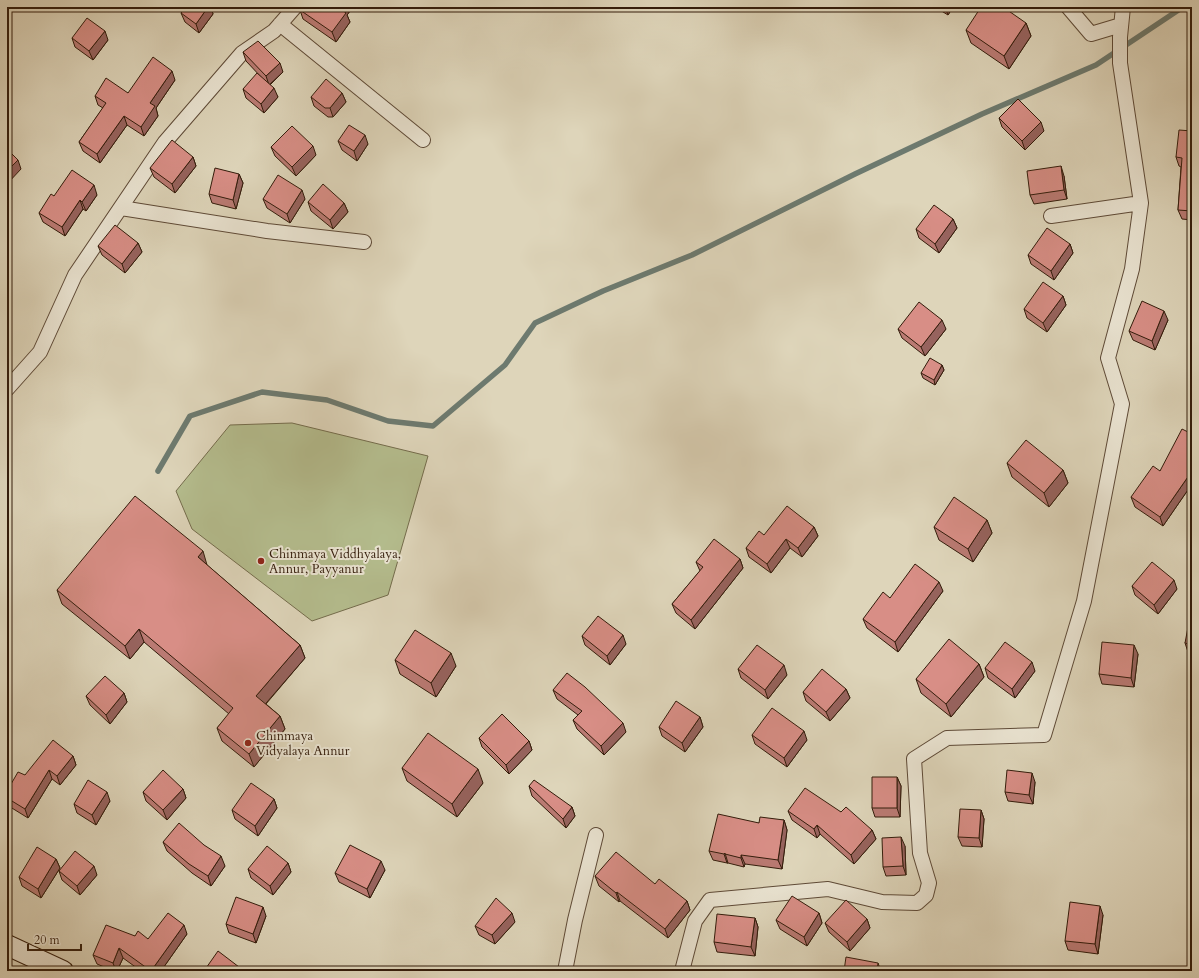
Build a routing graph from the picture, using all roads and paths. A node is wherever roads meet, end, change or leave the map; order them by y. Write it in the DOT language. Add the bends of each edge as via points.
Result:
graph roads {
  1 [pos="295,7"];
  2 [pos="1068,7"];
  3 [pos="1123,7"];
  4 [pos="280,24"];
  5 [pos="1120,31"];
  6 [pos="422,140"];
  7 [pos="1141,202"];
  8 [pos="121,208"];
  9 [pos="1051,216"];
  10 [pos="364,242"];
  11 [pos="7,389"];
  12 [pos="596,835"];
  13 [pos="7,945"];
  14 [pos="63,971"];
  15 [pos="565,971"];
  16 [pos="682,971"];
  1 -- 4 [label="street"];
  2 -- 5 [label="street" via="1091,34"];
  3 -- 5 [label="street"];
  4 -- 6 [label="street"];
  4 -- 8 [label="street" via="274,32 242,52 165,142"];
  5 -- 7 [label="street" via="1120,63"];
  7 -- 9 [label="street"];
  7 -- 16 [label="street" via="1132,269 1108,358 1122,404 1084,601 1044,735 947,738 914,759 920,853 929,883 926,895 917,903 882,902 828,889 710,900 695,921"];
  8 -- 10 [label="street" via="267,231"];
  8 -- 11 [label="street" via="75,275 40,352"];
  12 -- 15 [label="street"];
  13 -- 14 [label="main road"];
}
